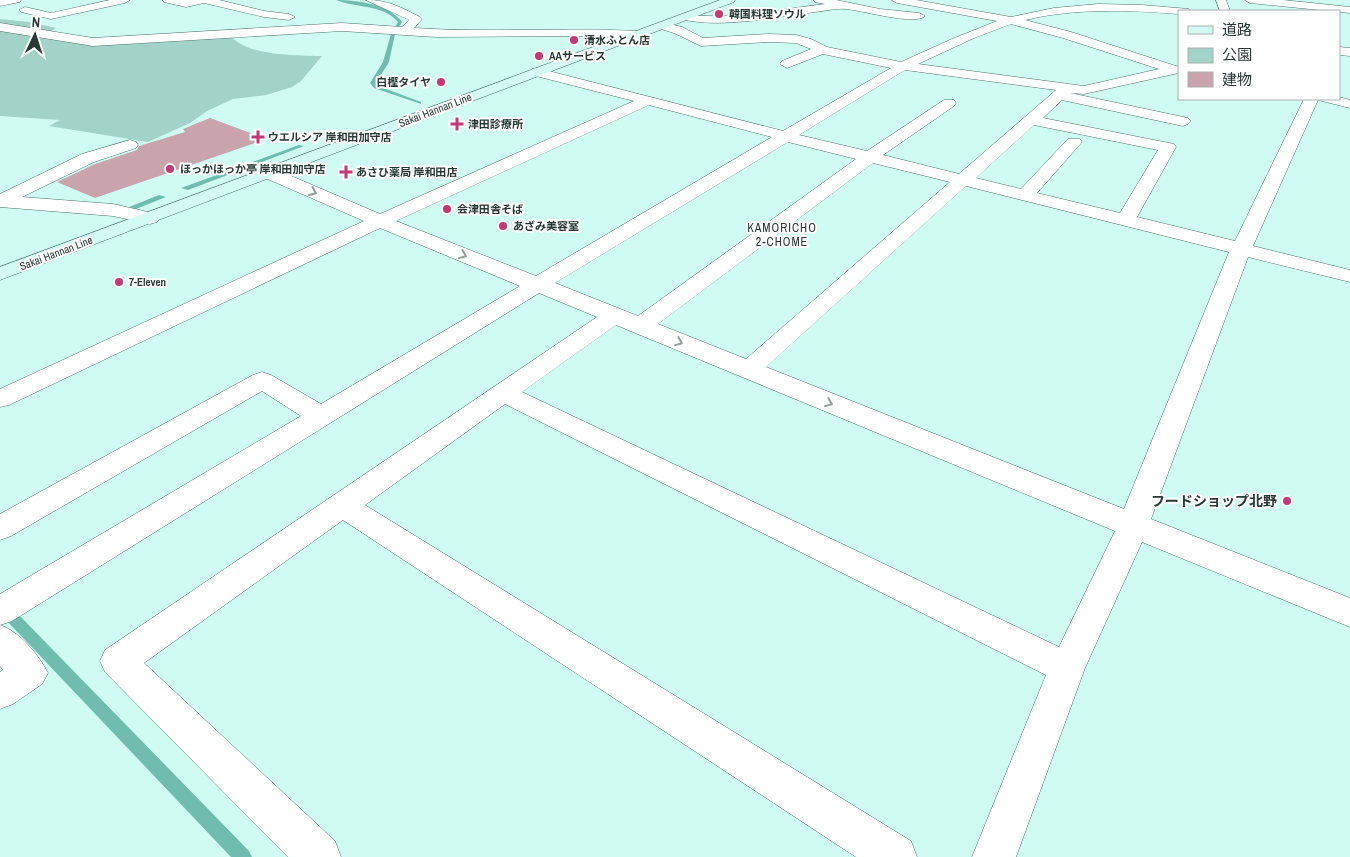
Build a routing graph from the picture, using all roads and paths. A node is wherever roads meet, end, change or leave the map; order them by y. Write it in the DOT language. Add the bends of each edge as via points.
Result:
graph roads {
  1 [pos="16,0"];
  2 [pos="125,0"];
  3 [pos="168,0"];
  4 [pos="204,0"];
  5 [pos="370,0"];
  6 [pos="730,0"];
  7 [pos="819,0"];
  8 [pos="897,0"];
  9 [pos="1250,0"];
  10 [pos="0,3"];
  11 [pos="52,4"];
  12 [pos="844,6"];
  13 [pos="0,10"];
  14 [pos="26,10"];
  15 [pos="1178,10"];
  16 [pos="1306,10"];
  17 [pos="685,17"];
  18 [pos="303,18"];
  19 [pos="1009,21"];
  20 [pos="662,26"];
  21 [pos="0,28"];
  22 [pos="405,31"];
  23 [pos="637,35"];
  24 [pos="782,38"];
  25 [pos="823,50"];
  26 [pos="750,53"];
  27 [pos="796,62"];
  28 [pos="903,66"];
  29 [pos="1176,70"];
  30 [pos="537,72"];
  31 [pos="1062,92"];
  32 [pos="649,100"];
  33 [pos="1311,100"];
  34 [pos="949,103"];
  35 [pos="1031,120"];
  36 [pos="1183,121"];
  37 [pos="785,136"];
  38 [pos="1074,142"];
  39 [pos="130,145"];
  40 [pos="871,156"];
  41 [pos="269,173"];
  42 [pos="964,179"];
  43 [pos="1026,194"];
  44 [pos="0,201"];
  45 [pos="150,218"];
  46 [pos="1126,219"];
  47 [pos="380,221"];
  48 [pos="1241,249"];
  49 [pos="0,274"];
  50 [pos="1350,276"];
  51 [pos="537,285"];
  52 [pos="627,321"];
  53 [pos="748,370"];
  54 [pos="503,392"];
  55 [pos="0,399"];
  56 [pos="321,416"];
  57 [pos="342,505"];
  58 [pos="1133,526"];
  59 [pos="0,528"];
  60 [pos="0,611"];
  61 [pos="1350,613"];
  62 [pos="0,640"];
  63 [pos="1067,668"];
  64 [pos="0,692"];
  65 [pos="319,857"];
  66 [pos="896,857"];
  67 [pos="994,857"];
  1 -- 10 [label="street"];
  2 -- 14 [label="street" via="51,16"];
  3 -- 4 [label="street" via="186,4"];
  4 -- 18 [label="street" via="264,14"];
  5 -- 22 [label="street" via="416,19"];
  6 -- 17 [label="main road, Sakai Hannan Line"];
  7 -- 12 [label="street"];
  8 -- 19 [label="street"];
  9 -- 16 [label="street"];
  11 -- 14 [label="street"];
  12 -- 17 [label="street" via="723,19"];
  12 -- 19 [label="street" via="897,14"];
  13 -- 14 [label="street" via="11,13"];
  15 -- 19 [label="street" via="1112,7 1044,13"];
  17 -- 20 [label="main road, Sakai Hannan Line"];
  19 -- 28 [label="street" via="960,39"];
  19 -- 29 [label="street" via="1067,35"];
  20 -- 23 [label="main road, Sakai Hannan Line"];
  20 -- 24 [label="street" via="701,42"];
  21 -- 22 [label="street" via="94,42 342,27"];
  22 -- 23 [label="street"];
  23 -- 30 [label="main road, Sakai Hannan Line"];
  24 -- 25 [label="street" via="807,42"];
  24 -- 26 [label="street"];
  25 -- 27 [label="street" via="807,54"];
  25 -- 28 [label="street"];
  28 -- 31 [label="street"];
  28 -- 37 [label="street"];
  29 -- 31 [label="street"];
  30 -- 32 [label="street"];
  30 -- 41 [label="main road, Sakai Hannan Line"];
  31 -- 35 [label="street"];
  31 -- 36 [label="street"];
  32 -- 37 [label="street"];
  32 -- 47 [label="street"];
  33 -- 48 [label="street"];
  34 -- 40 [label="street"];
  35 -- 42 [label="street"];
  35 -- 46 [label="street" via="1168,147"];
  37 -- 40 [label="street"];
  37 -- 51 [label="street"];
  38 -- 43 [label="street"];
  39 -- 44 [label="street" via="88,158"];
  40 -- 42 [label="street"];
  40 -- 52 [label="street"];
  41 -- 45 [label="main road, Sakai Hannan Line"];
  41 -- 47 [label="street, one-way"];
  42 -- 43 [label="street"];
  42 -- 53 [label="street"];
  43 -- 46 [label="street"];
  44 -- 45 [label="street" via="113,210"];
  45 -- 49 [label="main road, Sakai Hannan Line"];
  46 -- 48 [label="street"];
  47 -- 51 [label="street, one-way"];
  47 -- 55 [label="street"];
  48 -- 50 [label="street"];
  48 -- 58 [label="street"];
  51 -- 52 [label="street"];
  51 -- 56 [label="street"];
  52 -- 53 [label="street, one-way"];
  52 -- 54 [label="street"];
  53 -- 58 [label="street, one-way"];
  54 -- 57 [label="street"];
  54 -- 63 [label="street"];
  56 -- 59 [label="street" via="262,380"];
  56 -- 60 [label="street"];
  57 -- 65 [label="street" via="118,660"];
  57 -- 66 [label="street"];
  58 -- 61 [label="street"];
  58 -- 63 [label="street"];
  62 -- 64 [label="street" via="29,673"];
  63 -- 67 [label="street"];
}
